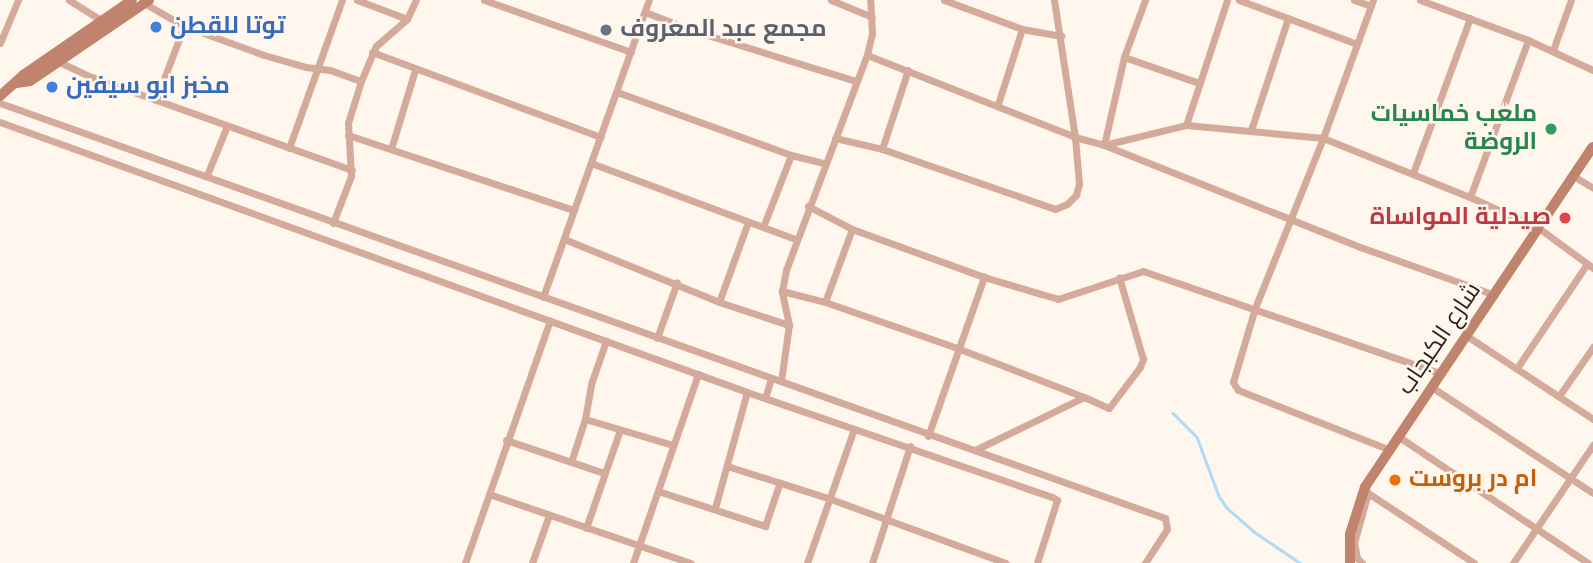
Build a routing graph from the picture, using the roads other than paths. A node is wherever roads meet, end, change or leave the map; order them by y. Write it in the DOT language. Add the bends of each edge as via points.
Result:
graph roads {
  1 [pos="18,0"];
  2 [pos="69,0"];
  3 [pos="132,0"];
  4 [pos="342,0"];
  5 [pos="357,0"];
  6 [pos="416,0"];
  7 [pos="484,0"];
  8 [pos="511,0"];
  9 [pos="649,0"];
  10 [pos="831,0"];
  11 [pos="870,0"];
  12 [pos="944,0"];
  13 [pos="1054,0"];
  14 [pos="1144,0"];
  15 [pos="1227,0"];
  16 [pos="1239,0"];
  17 [pos="1354,0"];
  18 [pos="1420,0"];
  19 [pos="1570,0"];
  20 [pos="146,2"];
  21 [pos="1372,3"];
  22 [pos="507,9"];
  23 [pos="645,12"];
  24 [pos="872,17"];
  25 [pos="1289,18"];
  26 [pos="1470,18"];
  27 [pos="407,19"];
  28 [pos="102,21"];
  29 [pos="184,26"];
  30 [pos="1022,29"];
  31 [pos="1061,36"];
  32 [pos="1528,40"];
  33 [pos="0,43"];
  34 [pos="1357,44"];
  35 [pos="1553,50"];
  36 [pos="372,52"];
  37 [pos="631,52"];
  38 [pos="867,55"];
  39 [pos="1124,57"];
  40 [pos="57,61"];
  41 [pos="318,68"];
  42 [pos="415,70"];
  43 [pos="1593,70"];
  44 [pos="908,71"];
  45 [pos="361,81"];
  46 [pos="856,81"];
  47 [pos="18,83"];
  48 [pos="1199,83"];
  49 [pos="617,92"];
  50 [pos="0,96"];
  51 [pos="156,100"];
  52 [pos="0,103"];
  53 [pos="998,104"];
  54 [pos="0,122"];
  55 [pos="1186,125"];
  56 [pos="227,126"];
  57 [pos="1251,130"];
  58 [pos="348,135"];
  59 [pos="1075,136"];
  60 [pos="601,137"];
  61 [pos="835,138"];
  62 [pos="1323,138"];
  63 [pos="1104,145"];
  64 [pos="289,148"];
  65 [pos="1593,148"];
  66 [pos="391,149"];
  67 [pos="882,149"];
  68 [pos="791,155"];
  69 [pos="591,163"];
  70 [pos="824,163"];
  71 [pos="352,170"];
  72 [pos="1413,173"];
  73 [pos="207,176"];
  74 [pos="1574,177"];
  75 [pos="1593,188"];
  76 [pos="1470,197"];
  77 [pos="808,206"];
  78 [pos="574,210"];
  79 [pos="1292,218"];
  80 [pos="748,222"];
  81 [pos="333,223"];
  82 [pos="764,227"];
  83 [pos="852,229"];
  84 [pos="1540,229"];
  85 [pos="564,239"];
  86 [pos="795,239"];
  87 [pos="1590,266"];
  88 [pos="984,277"];
  89 [pos="1119,277"];
  90 [pos="677,282"];
  91 [pos="782,291"];
  92 [pos="534,294"];
  93 [pos="1495,295"];
  94 [pos="543,297"];
  95 [pos="719,302"];
  96 [pos="825,302"];
  97 [pos="1255,308"];
  98 [pos="529,312"];
  99 [pos="550,320"];
  100 [pos="789,325"];
  101 [pos="1467,336"];
  102 [pos="657,338"];
  103 [pos="606,341"];
  104 [pos="1593,347"];
  105 [pos="957,348"];
  106 [pos="1517,368"];
  107 [pos="698,374"];
  108 [pos="1442,374"];
  109 [pos="771,377"];
  110 [pos="781,381"];
  111 [pos="1433,388"];
  112 [pos="747,392"];
  113 [pos="1559,396"];
  114 [pos="1084,397"];
  115 [pos="765,398"];
  116 [pos="585,419"];
  117 [pos="1593,419"];
  118 [pos="854,429"];
  119 [pos="620,430"];
  120 [pos="928,436"];
  121 [pos="1399,437"];
  122 [pos="506,440"];
  123 [pos="673,445"];
  124 [pos="1593,445"];
  125 [pos="910,446"];
  126 [pos="975,450"];
  127 [pos="1390,450"];
  128 [pos="571,462"];
  129 [pos="727,466"];
  130 [pos="604,473"];
  131 [pos="1572,478"];
  132 [pos="780,482"];
  133 [pos="1367,490"];
  134 [pos="658,491"];
  135 [pos="1593,493"];
  136 [pos="489,494"];
  137 [pos="828,498"];
  138 [pos="715,508"];
  139 [pos="549,514"];
  140 [pos="885,518"];
  141 [pos="586,528"];
  142 [pos="1538,529"];
  143 [pos="639,547"];
  144 [pos="465,563"];
  145 [pos="532,563"];
  146 [pos="634,563"];
  147 [pos="690,563"];
  148 [pos="807,563"];
  149 [pos="872,563"];
  150 [pos="1006,563"];
  151 [pos="1037,563"];
  152 [pos="1145,563"];
  153 [pos="1350,563"];
  154 [pos="1362,563"];
  155 [pos="1474,563"];
  156 [pos="1513,563"];
  157 [pos="1588,563"];
  1 -- 33 [label="street"];
  2 -- 28 [label="street"];
  3 -- 28 [label="main road"];
  4 -- 41 [label="street"];
  5 -- 27 [label="street"];
  6 -- 27 [label="street"];
  7 -- 22 [label="street"];
  8 -- 22 [label="street"];
  9 -- 23 [label="street"];
  10 -- 24 [label="street"];
  11 -- 24 [label="street"];
  12 -- 30 [label="street"];
  13 -- 31 [label="street"];
  14 -- 39 [label="street"];
  15 -- 48 [label="street"];
  16 -- 25 [label="street"];
  17 -- 21 [label="street"];
  18 -- 26 [label="street"];
  19 -- 35 [label="street"];
  20 -- 29 [label="street"];
  20 -- 40 [label="main road"];
  21 -- 34 [label="street"];
  22 -- 37 [label="street"];
  23 -- 37 [label="street"];
  23 -- 46 [label="street"];
  24 -- 38 [label="street"];
  25 -- 34 [label="street"];
  25 -- 57 [label="street"];
  26 -- 32 [label="street"];
  26 -- 72 [label="street"];
  27 -- 36 [label="street"];
  28 -- 47 [label="main road"];
  29 -- 41 [label="street" via="264,55"];
  29 -- 51 [label="street"];
  30 -- 31 [label="street"];
  30 -- 53 [label="street"];
  31 -- 59 [label="street"];
  32 -- 35 [label="street"];
  32 -- 76 [label="street"];
  34 -- 62 [label="street"];
  35 -- 43 [label="street"];
  36 -- 42 [label="street"];
  36 -- 45 [label="street"];
  37 -- 49 [label="street"];
  38 -- 44 [label="street"];
  38 -- 46 [label="street"];
  39 -- 48 [label="street"];
  39 -- 63 [label="street"];
  40 -- 47 [label="main road"];
  40 -- 51 [label="street"];
  41 -- 45 [label="street"];
  41 -- 64 [label="street"];
  42 -- 60 [label="street"];
  42 -- 66 [label="street"];
  44 -- 53 [label="street"];
  44 -- 67 [label="street"];
  45 -- 58 [label="street"];
  46 -- 61 [label="street"];
  47 -- 50 [label="main road"];
  48 -- 55 [label="street"];
  49 -- 60 [label="street"];
  49 -- 68 [label="street"];
  51 -- 56 [label="street"];
  52 -- 73 [label="street"];
  53 -- 59 [label="street"];
  54 -- 98 [label="street"];
  55 -- 57 [label="street"];
  55 -- 63 [label="street"];
  56 -- 64 [label="street"];
  56 -- 73 [label="street"];
  57 -- 62 [label="street"];
  58 -- 66 [label="street"];
  58 -- 71 [label="street"];
  59 -- 63 [label="street"];
  59 -- 67 [label="street" via="1076,195 1055,209"];
  60 -- 69 [label="street"];
  61 -- 67 [label="street"];
  61 -- 70 [label="street"];
  62 -- 72 [label="street"];
  62 -- 79 [label="street"];
  63 -- 79 [label="street"];
  64 -- 71 [label="street"];
  65 -- 74 [label="main road, شارع الكبجاب"];
  66 -- 78 [label="street"];
  68 -- 70 [label="street"];
  68 -- 82 [label="street"];
  69 -- 78 [label="street"];
  69 -- 80 [label="street"];
  70 -- 77 [label="street"];
  71 -- 81 [label="street"];
  72 -- 76 [label="street"];
  73 -- 81 [label="street"];
  74 -- 75 [label="street"];
  74 -- 84 [label="main road, شارع الكبجاب"];
  76 -- 84 [label="street"];
  77 -- 83 [label="street"];
  77 -- 86 [label="street"];
  78 -- 85 [label="street"];
  79 -- 93 [label="street"];
  79 -- 97 [label="street"];
  80 -- 82 [label="street"];
  80 -- 95 [label="street"];
  81 -- 92 [label="street"];
  82 -- 86 [label="street"];
  83 -- 88 [label="street"];
  83 -- 96 [label="street"];
  84 -- 87 [label="street"];
  84 -- 93 [label="main road, شارع الكبجاب"];
  85 -- 90 [label="street"];
  85 -- 94 [label="street"];
  86 -- 91 [label="street"];
  87 -- 106 [label="street"];
  88 -- 89 [label="street" via="1058,299"];
  88 -- 105 [label="street"];
  89 -- 97 [label="street" via="1143,271"];
  89 -- 114 [label="street" via="1142,364 1109,408"];
  90 -- 95 [label="street"];
  90 -- 102 [label="street"];
  91 -- 96 [label="street"];
  91 -- 100 [label="street"];
  92 -- 94 [label="street"];
  92 -- 98 [label="street"];
  93 -- 101 [label="main road, شارع الكبجاب"];
  94 -- 102 [label="street"];
  95 -- 100 [label="street"];
  96 -- 105 [label="street"];
  97 -- 108 [label="street"];
  97 -- 127 [label="street" via="1234,386"];
  98 -- 99 [label="street"];
  99 -- 103 [label="street"];
  99 -- 122 [label="street"];
  100 -- 110 [label="street"];
  101 -- 106 [label="street"];
  101 -- 108 [label="main road, شارع الكبجاب"];
  102 -- 109 [label="street"];
  103 -- 107 [label="street"];
  103 -- 116 [label="street"];
  104 -- 113 [label="street"];
  105 -- 114 [label="street"];
  105 -- 120 [label="street"];
  106 -- 113 [label="street"];
  107 -- 112 [label="street"];
  107 -- 123 [label="street"];
  108 -- 111 [label="main road, شارع الكبجاب"];
  109 -- 110 [label="street"];
  109 -- 115 [label="street"];
  110 -- 120 [label="street"];
  111 -- 121 [label="main road, شارع الكبجاب"];
  111 -- 131 [label="street"];
  112 -- 115 [label="street"];
  112 -- 129 [label="street"];
  113 -- 117 [label="street"];
  114 -- 126 [label="street"];
  115 -- 118 [label="street"];
  116 -- 119 [label="street"];
  116 -- 128 [label="street"];
  118 -- 125 [label="street"];
  118 -- 137 [label="street"];
  119 -- 123 [label="street"];
  119 -- 130 [label="street"];
  120 -- 126 [label="street"];
  121 -- 127 [label="main road, شارع الكبجاب"];
  121 -- 142 [label="street"];
  122 -- 128 [label="street"];
  122 -- 136 [label="street"];
  123 -- 134 [label="street"];
  124 -- 131 [label="street"];
  125 -- 140 [label="street"];
  125 -- 151 [label="street" via="1057,500"];
  126 -- 152 [label="street" via="1166,518 1167,529"];
  127 -- 133 [label="main road, شارع الكبجاب"];
  128 -- 130 [label="street"];
  129 -- 132 [label="street"];
  129 -- 138 [label="street"];
  130 -- 141 [label="street"];
  131 -- 135 [label="street"];
  131 -- 142 [label="street"];
  132 -- 137 [label="street"];
  132 -- 138 [label="street" via="765,526"];
  133 -- 153 [label="main road, شارع الكبجاب" via="1350,534"];
  133 -- 154 [label="street" via="1354,543"];
  133 -- 155 [label="street"];
  134 -- 138 [label="street"];
  134 -- 143 [label="street"];
  136 -- 139 [label="street"];
  136 -- 144 [label="street"];
  137 -- 140 [label="street"];
  137 -- 148 [label="street"];
  139 -- 141 [label="street"];
  139 -- 145 [label="street"];
  140 -- 149 [label="street"];
  140 -- 150 [label="street"];
  141 -- 143 [label="street"];
  142 -- 156 [label="street"];
  142 -- 157 [label="street"];
  143 -- 146 [label="street"];
  143 -- 147 [label="street"];
}
